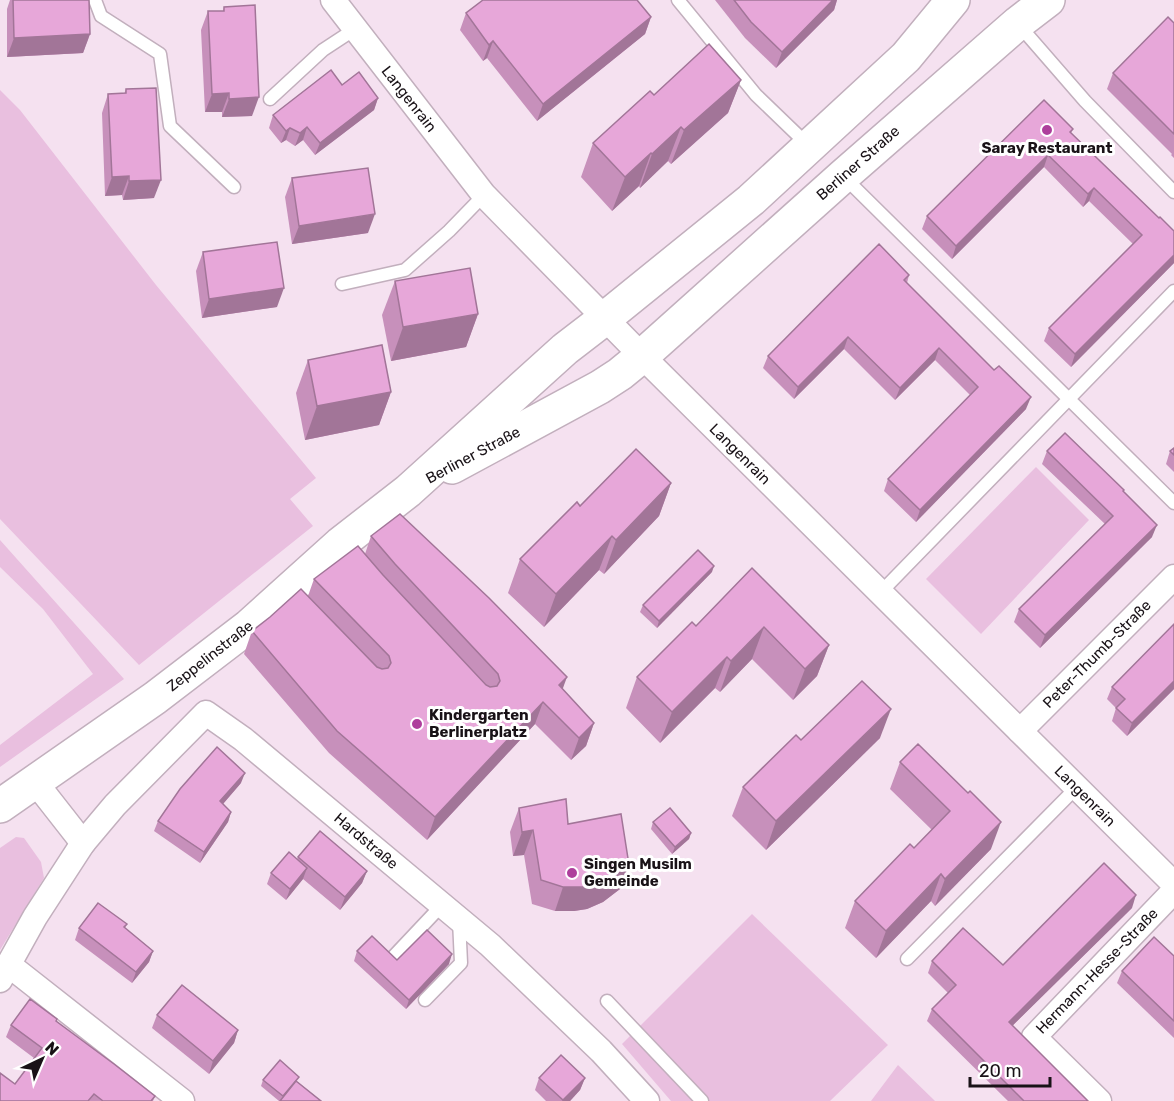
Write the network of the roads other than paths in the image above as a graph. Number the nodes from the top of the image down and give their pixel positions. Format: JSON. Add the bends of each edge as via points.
{"nodes":[{"id":1,"x":95,"y":0,"type":"edge"},
{"id":2,"x":333,"y":0,"type":"edge"},
{"id":3,"x":678,"y":0,"type":"edge"},
{"id":4,"x":953,"y":0,"type":"edge"},
{"id":5,"x":1048,"y":0,"type":"edge"},
{"id":6,"x":1018,"y":23,"type":"junction"},
{"id":7,"x":355,"y":29,"type":"junction"},
{"id":8,"x":270,"y":99,"type":"dead end"},
{"id":9,"x":810,"y":146,"type":"junction"},
{"id":10,"x":843,"y":176,"type":"junction"},
{"id":11,"x":234,"y":187,"type":"dead end"},
{"id":12,"x":1174,"y":192,"type":"edge"},
{"id":13,"x":484,"y":195,"type":"junction"},
{"id":14,"x":342,"y":284,"type":"dead end"},
{"id":15,"x":1174,"y":291,"type":"edge"},
{"id":16,"x":604,"y":319,"type":"junction"},
{"id":17,"x":642,"y":356,"type":"junction"},
{"id":18,"x":1068,"y":399,"type":"junction"},
{"id":19,"x":408,"y":491,"type":"junction"},
{"id":20,"x":1174,"y":503,"type":"edge"},
{"id":21,"x":1174,"y":578,"type":"edge"},
{"id":22,"x":880,"y":593,"type":"junction"},
{"id":23,"x":1020,"y":731,"type":"junction"},
{"id":24,"x":36,"y":783,"type":"junction"},
{"id":25,"x":1076,"y":788,"type":"junction"},
{"id":26,"x":0,"y":807,"type":"edge"},
{"id":27,"x":83,"y":843,"type":"junction"},
{"id":28,"x":1174,"y":884,"type":"edge"},
{"id":29,"x":1174,"y":891,"type":"edge"},
{"id":30,"x":450,"y":912,"type":"junction"},
{"id":31,"x":393,"y":957,"type":"edge"},
{"id":32,"x":907,"y":959,"type":"dead end"},
{"id":33,"x":4,"y":972,"type":"edge"},
{"id":34,"x":425,"y":1000,"type":"dead end"},
{"id":35,"x":607,"y":1001,"type":"dead end"},
{"id":36,"x":182,"y":1101,"type":"edge"},
{"id":37,"x":647,"y":1101,"type":"edge"},
{"id":38,"x":702,"y":1101,"type":"edge"},
{"id":39,"x":1099,"y":1101,"type":"edge"}],
"edges":[{"from":1,"to":11,"type":"lane","via":[[101,16],[160,54],[170,126]]},
{"from":2,"to":7,"type":"street","name":"Langenrain"},
{"from":3,"to":9,"type":"lane","via":[[756,95]]},
{"from":4,"to":9,"type":"street","name":"Berliner Straße","via":[[906,57]]},
{"from":5,"to":6,"type":"street","name":"Berliner Straße"},
{"from":6,"to":10,"type":"street","name":"Berliner Straße"},
{"from":6,"to":12,"type":"lane","via":[[1085,101]]},
{"from":7,"to":8,"type":"lane","via":[[322,50]]},
{"from":7,"to":13,"type":"street","name":"Langenrain"},
{"from":9,"to":16,"type":"street","name":"Berliner Straße","via":[[751,200]]},
{"from":10,"to":17,"type":"street","name":"Berliner Straße"},
{"from":10,"to":18,"type":"lane"},
{"from":13,"to":14,"type":"lane","via":[[405,270]]},
{"from":13,"to":16,"type":"street","name":"Langenrain"},
{"from":15,"to":18,"type":"lane"},
{"from":16,"to":17,"type":"street","name":"Langenrain"},
{"from":16,"to":19,"type":"street","name":"Berliner Straße","via":[[565,349]]},
{"from":17,"to":19,"type":"street","name":"Berliner Straße","via":[[600,387]]},
{"from":17,"to":22,"type":"street","name":"Langenrain"},
{"from":18,"to":20,"type":"lane"},
{"from":18,"to":22,"type":"lane"},
{"from":19,"to":24,"type":"street","name":"Zeppelinstraße","via":[[232,640]]},
{"from":21,"to":23,"type":"street","name":"Peter-Thumb-Straße"},
{"from":22,"to":23,"type":"street","name":"Langenrain"},
{"from":23,"to":25,"type":"street","name":"Langenrain"},
{"from":24,"to":26,"type":"street","name":"Zeppelinstraße"},
{"from":24,"to":27,"type":"street"},
{"from":25,"to":28,"type":"street","name":"Langenrain"},
{"from":25,"to":32,"type":"lane"},
{"from":27,"to":30,"type":"street","name":"Hardstraße","via":[[206,713],[243,738]]},
{"from":27,"to":33,"type":"street","name":"Hardstraße"},
{"from":29,"to":39,"type":"street","name":"Hermann-Hesse-Straße","via":[[1034,1037]]},
{"from":30,"to":31,"type":"lane"},
{"from":30,"to":34,"type":"lane","via":[[461,963]]},
{"from":30,"to":37,"type":"street","name":"Hardstraße","via":[[601,1051]]},
{"from":33,"to":36,"type":"street","name":"Hardstraße"},
{"from":35,"to":38,"type":"lane"}]}
